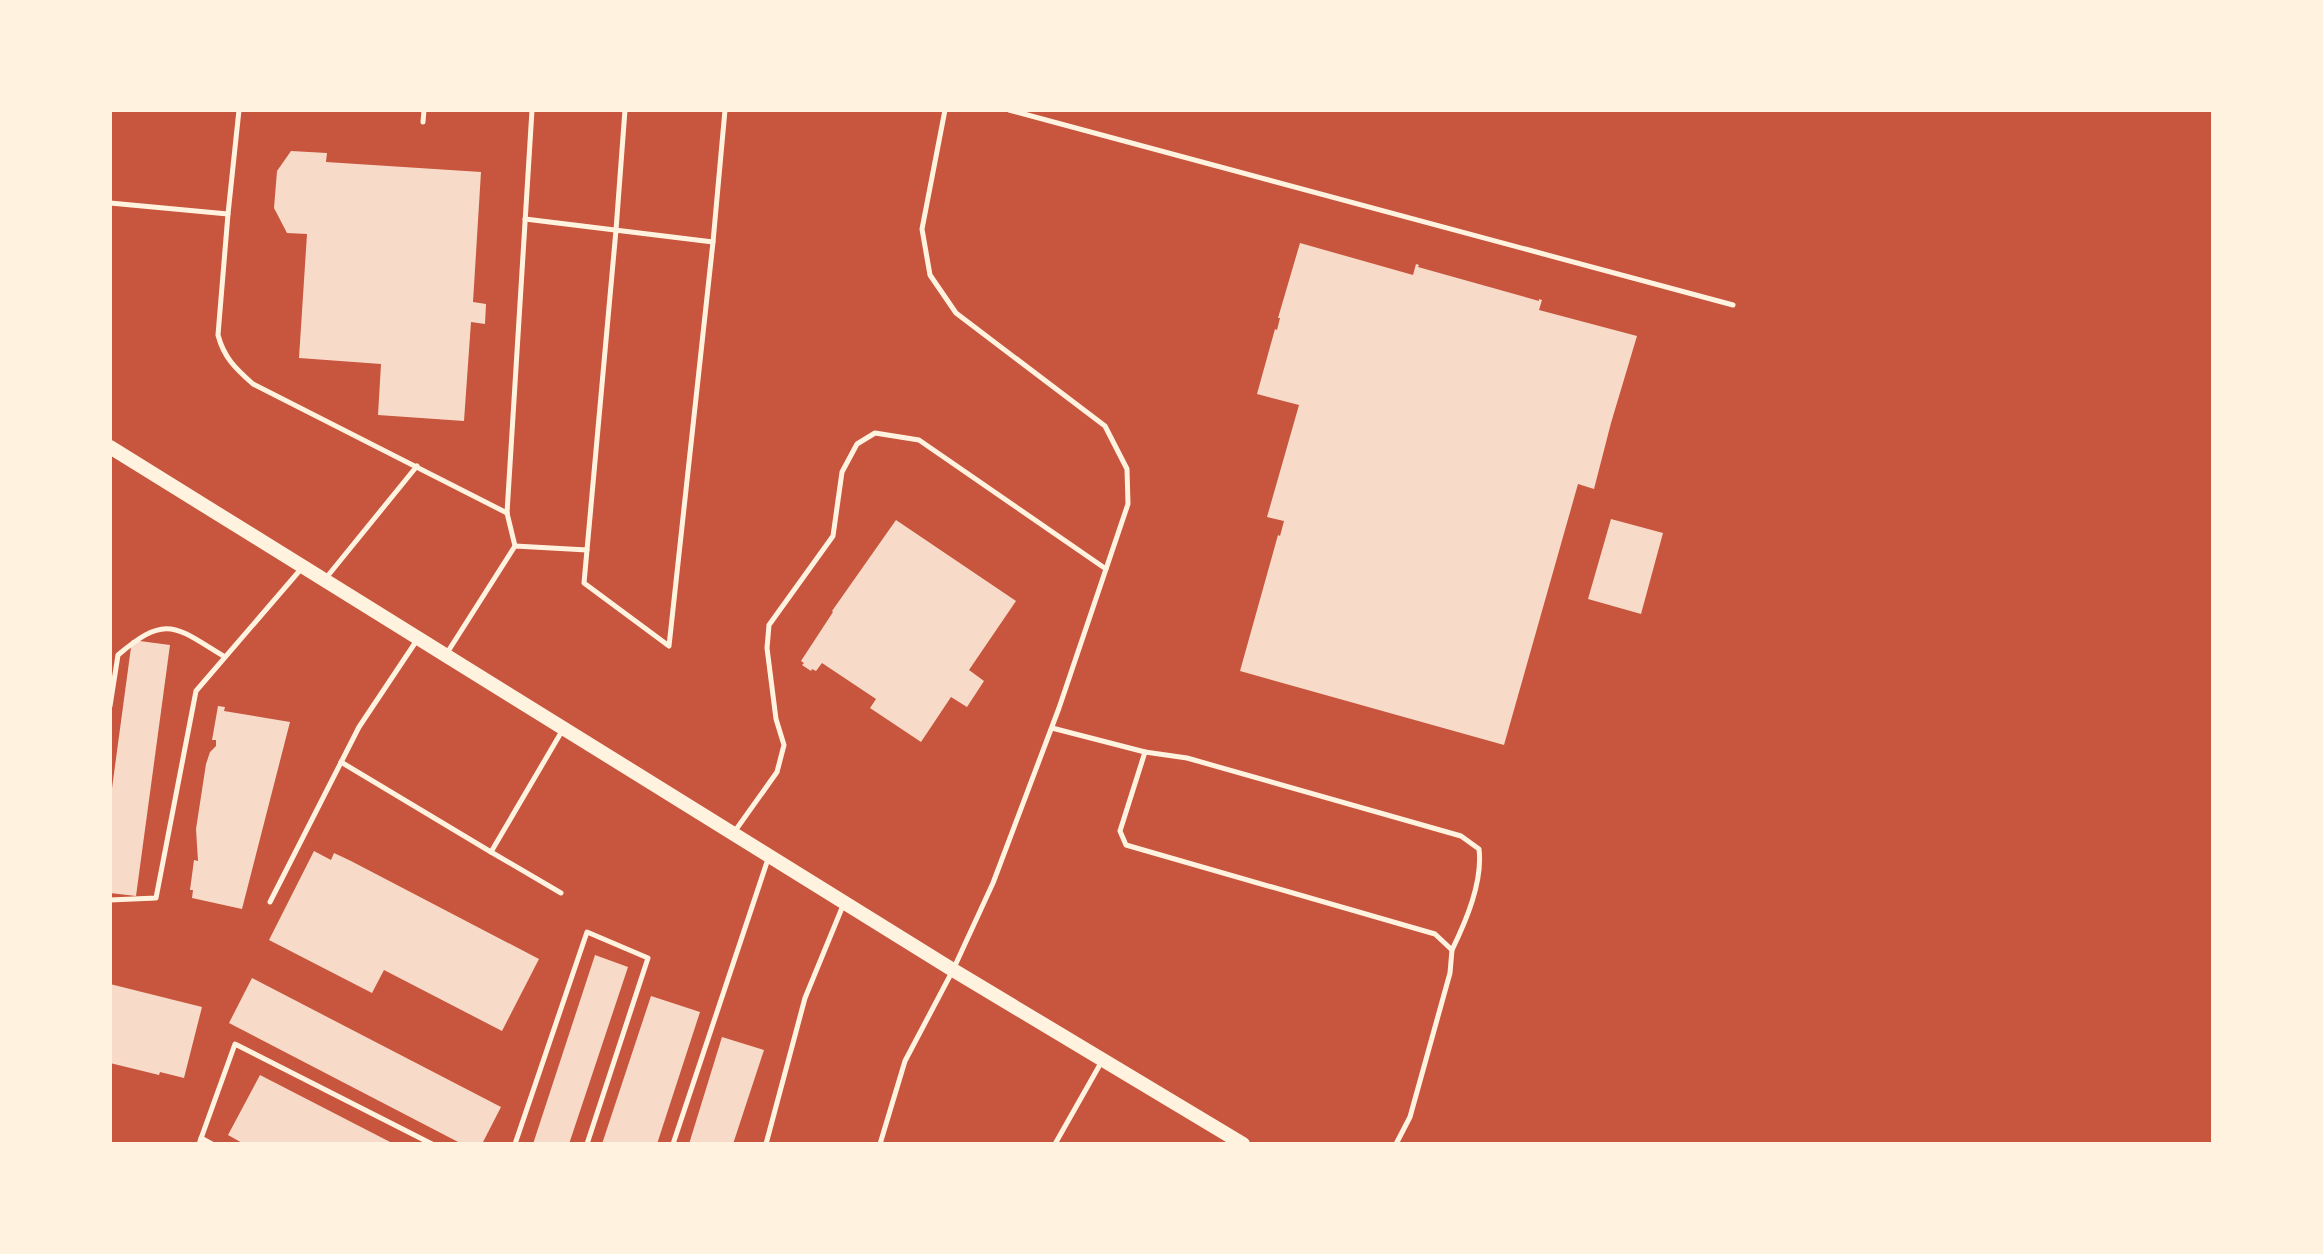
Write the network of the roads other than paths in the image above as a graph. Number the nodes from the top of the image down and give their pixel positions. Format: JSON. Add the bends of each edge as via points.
{"nodes":[{"id":1,"x":239,"y":110,"type":"edge"},
{"id":2,"x":424,"y":110,"type":"edge"},
{"id":3,"x":532,"y":110,"type":"edge"},
{"id":4,"x":625,"y":110,"type":"edge"},
{"id":5,"x":725,"y":110,"type":"edge"},
{"id":6,"x":945,"y":110,"type":"edge"},
{"id":7,"x":1009,"y":110,"type":"edge"},
{"id":8,"x":423,"y":122,"type":"dead end"},
{"id":9,"x":110,"y":203,"type":"edge"},
{"id":10,"x":228,"y":214,"type":"junction"},
{"id":11,"x":526,"y":219,"type":"junction"},
{"id":12,"x":616,"y":230,"type":"junction"},
{"id":13,"x":713,"y":242,"type":"junction"},
{"id":14,"x":1733,"y":305,"type":"dead end"},
{"id":15,"x":110,"y":447,"type":"edge"},
{"id":16,"x":417,"y":466,"type":"junction"},
{"id":17,"x":507,"y":513,"type":"junction"},
{"id":18,"x":515,"y":545,"type":"junction"},
{"id":19,"x":587,"y":551,"type":"junction"},
{"id":20,"x":303,"y":566,"type":"junction"},
{"id":21,"x":1105,"y":569,"type":"junction"},
{"id":22,"x":324,"y":579,"type":"junction"},
{"id":23,"x":418,"y":638,"type":"junction"},
{"id":24,"x":446,"y":655,"type":"junction"},
{"id":25,"x":225,"y":657,"type":"junction"},
{"id":26,"x":110,"y":706,"type":"edge"},
{"id":27,"x":564,"y":728,"type":"junction"},
{"id":28,"x":1052,"y":728,"type":"junction"},
{"id":29,"x":1145,"y":752,"type":"junction"},
{"id":30,"x":341,"y":762,"type":"junction"},
{"id":31,"x":733,"y":834,"type":"junction"},
{"id":32,"x":491,"y":852,"type":"junction"},
{"id":33,"x":769,"y":856,"type":"junction"},
{"id":34,"x":561,"y":893,"type":"dead end"},
{"id":35,"x":110,"y":900,"type":"edge"},
{"id":36,"x":270,"y":902,"type":"dead end"},
{"id":37,"x":844,"y":903,"type":"junction"},
{"id":38,"x":1452,"y":950,"type":"junction"},
{"id":39,"x":953,"y":970,"type":"junction"},
{"id":40,"x":1102,"y":1060,"type":"junction"},
{"id":41,"x":200,"y":1141,"type":"edge"},
{"id":42,"x":212,"y":1144,"type":"edge"},
{"id":43,"x":432,"y":1144,"type":"edge"},
{"id":44,"x":515,"y":1144,"type":"edge"},
{"id":45,"x":587,"y":1144,"type":"edge"},
{"id":46,"x":673,"y":1144,"type":"edge"},
{"id":47,"x":766,"y":1144,"type":"edge"},
{"id":48,"x":880,"y":1144,"type":"edge"},
{"id":49,"x":1055,"y":1144,"type":"edge"},
{"id":50,"x":1242,"y":1144,"type":"edge"},
{"id":51,"x":1396,"y":1144,"type":"edge"}],
"edges":[{"from":1,"to":10,"type":"lane"},
{"from":2,"to":8,"type":"lane"},
{"from":3,"to":11,"type":"lane"},
{"from":4,"to":12,"type":"lane"},
{"from":5,"to":13,"type":"lane"},
{"from":6,"to":21,"type":"lane","via":[[922,229],[930,275],[956,313],[1105,426],[1127,469],[1128,504]]},
{"from":7,"to":14,"type":"lane"},
{"from":9,"to":10,"type":"lane"},
{"from":10,"to":16,"type":"lane","via":[[218,335],[233,367],[253,384]]},
{"from":11,"to":12,"type":"lane"},
{"from":11,"to":17,"type":"lane"},
{"from":12,"to":13,"type":"lane"},
{"from":12,"to":19,"type":"lane"},
{"from":13,"to":19,"type":"lane","via":[[669,646],[584,583]]},
{"from":15,"to":20,"type":"main road"},
{"from":16,"to":17,"type":"lane"},
{"from":16,"to":22,"type":"lane"},
{"from":17,"to":18,"type":"lane"},
{"from":18,"to":19,"type":"lane"},
{"from":18,"to":24,"type":"lane"},
{"from":20,"to":22,"type":"main road"},
{"from":20,"to":25,"type":"lane"},
{"from":21,"to":28,"type":"lane"},
{"from":21,"to":31,"type":"lane","via":[[919,440],[876,433],[857,444],[842,472],[833,536],[769,625],[767,648],[784,745],[777,772]]},
{"from":22,"to":23,"type":"main road"},
{"from":23,"to":24,"type":"main road"},
{"from":23,"to":30,"type":"lane"},
{"from":24,"to":27,"type":"main road"},
{"from":25,"to":26,"type":"lane","via":[[178,628],[158,628],[118,655]]},
{"from":25,"to":35,"type":"lane","via":[[196,691],[156,898]]},
{"from":27,"to":31,"type":"main road"},
{"from":27,"to":32,"type":"lane"},
{"from":28,"to":29,"type":"lane"},
{"from":28,"to":39,"type":"lane","via":[[993,883]]},
{"from":29,"to":38,"type":"lane","via":[[1121,831],[1126,845],[1435,934]]},
{"from":29,"to":38,"type":"lane","via":[[1187,758],[1461,836],[1479,849],[1480,864],[1464,925]]},
{"from":30,"to":32,"type":"lane"},
{"from":30,"to":36,"type":"lane"},
{"from":31,"to":33,"type":"main road"},
{"from":32,"to":34,"type":"lane"},
{"from":33,"to":37,"type":"main road"},
{"from":33,"to":46,"type":"lane"},
{"from":37,"to":39,"type":"main road"},
{"from":37,"to":47,"type":"lane","via":[[805,998]]},
{"from":38,"to":51,"type":"lane","via":[[1410,1117]]},
{"from":39,"to":40,"type":"main road"},
{"from":39,"to":48,"type":"lane","via":[[905,1061]]},
{"from":40,"to":49,"type":"lane"},
{"from":40,"to":50,"type":"main road"},
{"from":41,"to":42,"type":"lane"},
{"from":41,"to":43,"type":"lane","via":[[235,1044]]},
{"from":44,"to":45,"type":"lane","via":[[587,932],[648,958]]}]}
